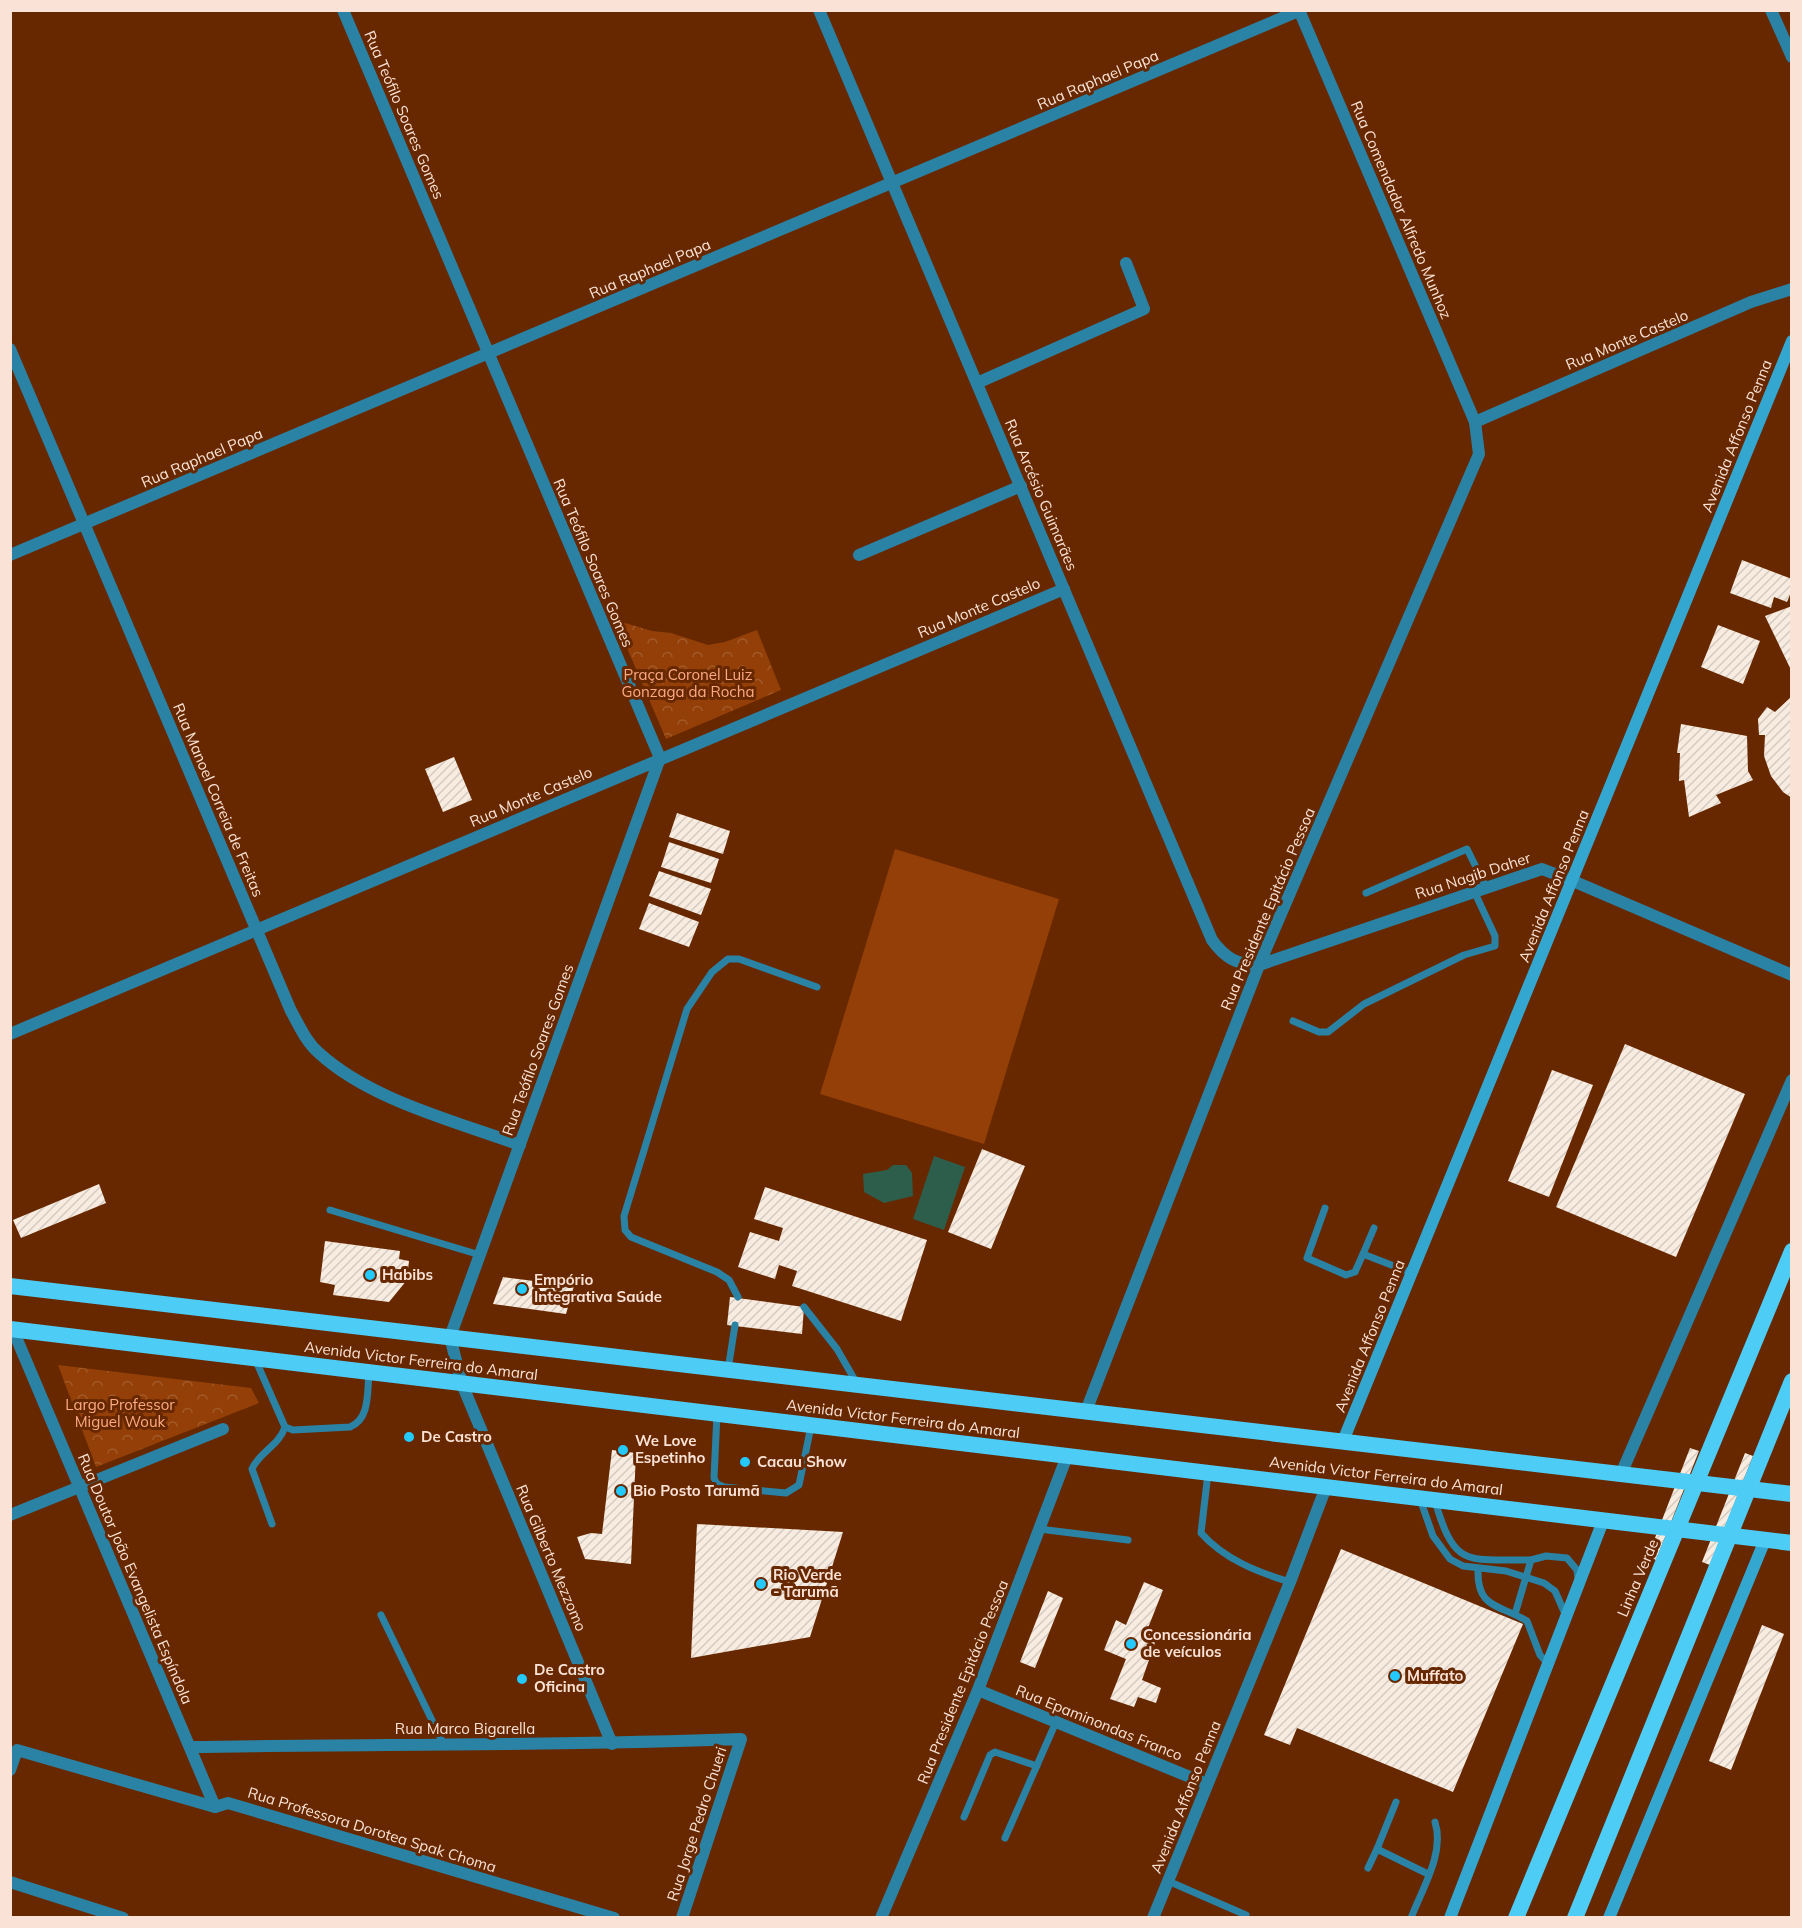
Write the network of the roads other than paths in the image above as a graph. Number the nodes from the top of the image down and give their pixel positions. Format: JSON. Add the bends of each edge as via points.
{"nodes":[{"id":1,"x":344,"y":10,"type":"edge"},
{"id":2,"x":819,"y":10,"type":"edge"},
{"id":3,"x":1771,"y":10,"type":"edge"},
{"id":4,"x":1300,"y":11,"type":"edge"},
{"id":5,"x":1791,"y":57,"type":"edge"},
{"id":6,"x":892,"y":183,"type":"junction"},
{"id":7,"x":1126,"y":264,"type":"dead end"},
{"id":8,"x":1791,"y":289,"type":"edge"},
{"id":9,"x":1791,"y":341,"type":"edge"},
{"id":10,"x":10,"y":349,"type":"edge"},
{"id":11,"x":489,"y":354,"type":"junction"},
{"id":12,"x":977,"y":383,"type":"junction"},
{"id":13,"x":1475,"y":422,"type":"junction"},
{"id":14,"x":1021,"y":486,"type":"junction"},
{"id":15,"x":85,"y":524,"type":"junction"},
{"id":16,"x":10,"y":555,"type":"edge"},
{"id":17,"x":859,"y":555,"type":"dead end"},
{"id":18,"x":1064,"y":589,"type":"junction"},
{"id":19,"x":660,"y":758,"type":"junction"},
{"id":20,"x":1573,"y":881,"type":"junction"},
{"id":21,"x":1480,"y":889,"type":"junction"},
{"id":22,"x":1366,"y":893,"type":"dead end"},
{"id":23,"x":257,"y":931,"type":"junction"},
{"id":24,"x":1259,"y":965,"type":"junction"},
{"id":25,"x":1791,"y":975,"type":"edge"},
{"id":26,"x":817,"y":987,"type":"dead end"},
{"id":27,"x":1293,"y":1021,"type":"dead end"},
{"id":28,"x":10,"y":1034,"type":"edge"},
{"id":29,"x":1791,"y":1080,"type":"edge"},
{"id":30,"x":520,"y":1145,"type":"junction"},
{"id":31,"x":1325,"y":1208,"type":"dead end"},
{"id":32,"x":330,"y":1210,"type":"dead end"},
{"id":33,"x":1374,"y":1228,"type":"dead end"},
{"id":34,"x":1791,"y":1251,"type":"edge"},
{"id":35,"x":1363,"y":1254,"type":"junction"},
{"id":36,"x":480,"y":1255,"type":"junction"},
{"id":37,"x":1412,"y":1273,"type":"junction"},
{"id":38,"x":10,"y":1286,"type":"edge"},
{"id":39,"x":738,"y":1297,"type":"dead end"},
{"id":40,"x":804,"y":1307,"type":"dead end"},
{"id":41,"x":735,"y":1325,"type":"dead end"},
{"id":42,"x":12,"y":1330,"type":"edge"},
{"id":43,"x":450,"y":1337,"type":"junction"},
{"id":44,"x":255,"y":1359,"type":"junction"},
{"id":45,"x":728,"y":1370,"type":"junction"},
{"id":46,"x":369,"y":1372,"type":"junction"},
{"id":47,"x":1791,"y":1381,"type":"edge"},
{"id":48,"x":462,"y":1384,"type":"junction"},
{"id":49,"x":857,"y":1385,"type":"junction"},
{"id":50,"x":1086,"y":1411,"type":"junction"},
{"id":51,"x":717,"y":1414,"type":"junction"},
{"id":52,"x":285,"y":1426,"type":"junction"},
{"id":53,"x":811,"y":1426,"type":"junction"},
{"id":54,"x":223,"y":1429,"type":"dead end"},
{"id":55,"x":1343,"y":1442,"type":"junction"},
{"id":56,"x":1067,"y":1456,"type":"junction"},
{"id":57,"x":1208,"y":1473,"type":"junction"},
{"id":58,"x":1621,"y":1474,"type":"junction"},
{"id":59,"x":79,"y":1486,"type":"junction"},
{"id":60,"x":1326,"y":1487,"type":"junction"},
{"id":61,"x":1791,"y":1494,"type":"edge"},
{"id":62,"x":1428,"y":1500,"type":"junction"},
{"id":63,"x":10,"y":1515,"type":"edge"},
{"id":64,"x":1603,"y":1521,"type":"junction"},
{"id":65,"x":272,"y":1524,"type":"dead end"},
{"id":66,"x":1039,"y":1529,"type":"junction"},
{"id":67,"x":1128,"y":1540,"type":"dead end"},
{"id":68,"x":1765,"y":1540,"type":"junction"},
{"id":69,"x":1791,"y":1543,"type":"edge"},
{"id":70,"x":1531,"y":1560,"type":"junction"},
{"id":71,"x":1478,"y":1570,"type":"junction"},
{"id":72,"x":1526,"y":1578,"type":"junction"},
{"id":73,"x":1290,"y":1582,"type":"junction"},
{"id":74,"x":1579,"y":1582,"type":"junction"},
{"id":75,"x":1515,"y":1614,"type":"junction"},
{"id":76,"x":381,"y":1615,"type":"dead end"},
{"id":77,"x":1566,"y":1617,"type":"junction"},
{"id":78,"x":1548,"y":1664,"type":"junction"},
{"id":79,"x":978,"y":1690,"type":"junction"},
{"id":80,"x":1056,"y":1722,"type":"junction"},
{"id":81,"x":741,"y":1739,"type":"joint"},
{"id":82,"x":442,"y":1743,"type":"junction"},
{"id":83,"x":612,"y":1744,"type":"junction"},
{"id":84,"x":190,"y":1747,"type":"junction"},
{"id":85,"x":1036,"y":1766,"type":"junction"},
{"id":86,"x":10,"y":1770,"type":"edge"},
{"id":87,"x":1208,"y":1784,"type":"junction"},
{"id":88,"x":1396,"y":1802,"type":"dead end"},
{"id":89,"x":215,"y":1808,"type":"junction"},
{"id":90,"x":964,"y":1817,"type":"dead end"},
{"id":91,"x":1435,"y":1822,"type":"dead end"},
{"id":92,"x":1005,"y":1838,"type":"dead end"},
{"id":93,"x":1377,"y":1849,"type":"junction"},
{"id":94,"x":1368,"y":1869,"type":"dead end"},
{"id":95,"x":1428,"y":1874,"type":"junction"},
{"id":96,"x":1168,"y":1881,"type":"junction"},
{"id":97,"x":10,"y":1882,"type":"edge"},
{"id":98,"x":1246,"y":1915,"type":"dead end"},
{"id":99,"x":123,"y":1917,"type":"edge"},
{"id":100,"x":614,"y":1917,"type":"edge"},
{"id":101,"x":682,"y":1917,"type":"edge"},
{"id":102,"x":881,"y":1917,"type":"edge"},
{"id":103,"x":1153,"y":1917,"type":"edge"},
{"id":104,"x":1411,"y":1917,"type":"edge"},
{"id":105,"x":1450,"y":1917,"type":"edge"},
{"id":106,"x":1516,"y":1917,"type":"edge"},
{"id":107,"x":1575,"y":1917,"type":"edge"},
{"id":108,"x":1609,"y":1917,"type":"edge"}],
"edges":[{"from":1,"to":11,"type":"street","name":"Rua Teófilo Soares Gomes"},
{"from":2,"to":6,"type":"street","name":"Rua Arcésio Guimarães"},
{"from":3,"to":5,"type":"street"},
{"from":4,"to":6,"type":"street","name":"Rua Raphael Papa"},
{"from":4,"to":13,"type":"street","name":"Rua Comendador Alfredo Munhoz"},
{"from":6,"to":11,"type":"street","name":"Rua Raphael Papa"},
{"from":6,"to":12,"type":"street","name":"Rua Arcésio Guimarães"},
{"from":7,"to":12,"type":"street","via":[[1144,309]]},
{"from":8,"to":13,"type":"street","name":"Rua Monte Castelo","via":[[1751,302]]},
{"from":9,"to":20,"type":"main road","name":"Avenida Affonso Penna"},
{"from":10,"to":15,"type":"street","name":"Rua Manoel Correia de Freitas"},
{"from":11,"to":15,"type":"street","name":"Rua Raphael Papa"},
{"from":11,"to":19,"type":"street","name":"Rua Teófilo Soares Gomes"},
{"from":12,"to":14,"type":"street","name":"Rua Arcésio Guimarães"},
{"from":13,"to":24,"type":"street","name":"Rua Presidente Epitácio Pessoa","via":[[1479,454]]},
{"from":14,"to":17,"type":"street"},
{"from":14,"to":18,"type":"street","name":"Rua Arcésio Guimarães"},
{"from":15,"to":16,"type":"street","name":"Rua Raphael Papa"},
{"from":15,"to":23,"type":"street","name":"Rua Manoel Correia de Freitas"},
{"from":18,"to":19,"type":"street","name":"Rua Monte Castelo"},
{"from":18,"to":24,"type":"street","name":"Rua Arcésio Guimarães","via":[[1212,940],[1231,960]]},
{"from":19,"to":23,"type":"street","name":"Rua Monte Castelo"},
{"from":19,"to":30,"type":"street","name":"Rua Teófilo Soares Gomes"},
{"from":20,"to":21,"type":"street","name":"Rua Nagib Daher","via":[[1542,869]]},
{"from":20,"to":25,"type":"street","name":"Rua Nagib Daher"},
{"from":20,"to":37,"type":"main road","name":"Avenida Affonso Penna"},
{"from":21,"to":22,"type":"lane","via":[[1467,849]]},
{"from":21,"to":24,"type":"street","name":"Rua Nagib Daher"},
{"from":21,"to":27,"type":"lane","via":[[1495,946],[1464,955],[1364,1004],[1328,1032]]},
{"from":23,"to":28,"type":"street","name":"Rua Monte Castelo"},
{"from":23,"to":30,"type":"street","name":"Rua Manoel Correia de Freitas","via":[[303,1034],[340,1071],[370,1088]]},
{"from":24,"to":50,"type":"street","name":"Rua Presidente Epitácio Pessoa"},
{"from":26,"to":39,"type":"lane","via":[[739,959],[728,959],[712,972],[687,1009],[624,1216],[625,1230],[631,1237],[717,1272],[729,1280]]},
{"from":29,"to":58,"type":"street"},
{"from":30,"to":36,"type":"street","name":"Rua Teófilo Soares Gomes"},
{"from":31,"to":35,"type":"lane","via":[[1308,1258],[1346,1275],[1355,1272]]},
{"from":32,"to":36,"type":"lane"},
{"from":33,"to":35,"type":"lane"},
{"from":34,"to":106,"type":"highway","name":"Linha Verde","bridge":true},
{"from":35,"to":37,"type":"lane"},
{"from":36,"to":43,"type":"street","name":"Rua Teófilo Soares Gomes"},
{"from":37,"to":55,"type":"main road","name":"Avenida Affonso Penna"},
{"from":38,"to":43,"type":"highway","name":"Avenida Victor Ferreira do Amaral"},
{"from":40,"to":49,"type":"lane","via":[[837,1349]]},
{"from":41,"to":45,"type":"lane"},
{"from":42,"to":44,"type":"highway","name":"Avenida Victor Ferreira do Amaral"},
{"from":42,"to":59,"type":"street","name":"Rua Doutor João Evangelista Espíndola"},
{"from":43,"to":45,"type":"highway","name":"Avenida Victor Ferreira do Amaral"},
{"from":43,"to":48,"type":"street","name":"Rua Gilberto Mezzomo"},
{"from":44,"to":46,"type":"highway","name":"Avenida Victor Ferreira do Amaral"},
{"from":44,"to":52,"type":"lane"},
{"from":45,"to":49,"type":"highway","name":"Avenida Victor Ferreira do Amaral"},
{"from":46,"to":48,"type":"highway","name":"Avenida Victor Ferreira do Amaral"},
{"from":46,"to":52,"type":"lane","via":[[364,1418],[359,1424],[293,1430]]},
{"from":47,"to":107,"type":"highway","bridge":true},
{"from":48,"to":51,"type":"highway","name":"Avenida Victor Ferreira do Amaral"},
{"from":48,"to":83,"type":"street","name":"Rua Gilberto Mezzomo"},
{"from":49,"to":50,"type":"highway","name":"Avenida Victor Ferreira do Amaral"},
{"from":50,"to":55,"type":"highway","name":"Avenida Victor Ferreira do Amaral"},
{"from":51,"to":53,"type":"highway","name":"Avenida Victor Ferreira do Amaral"},
{"from":51,"to":53,"type":"lane","via":[[714,1478],[724,1487],[786,1493],[795,1490]]},
{"from":52,"to":65,"type":"lane","via":[[282,1438],[252,1469]]},
{"from":53,"to":56,"type":"highway","name":"Avenida Victor Ferreira do Amaral"},
{"from":54,"to":59,"type":"street"},
{"from":55,"to":58,"type":"highway","name":"Avenida Victor Ferreira do Amaral"},
{"from":56,"to":57,"type":"highway","name":"Avenida Victor Ferreira do Amaral"},
{"from":56,"to":66,"type":"street","name":"Rua Presidente Epitácio Pessoa"},
{"from":57,"to":60,"type":"highway","name":"Avenida Victor Ferreira do Amaral"},
{"from":57,"to":73,"type":"lane","via":[[1201,1533],[1214,1548],[1261,1573]]},
{"from":58,"to":61,"type":"highway","name":"Avenida Victor Ferreira do Amaral"},
{"from":59,"to":63,"type":"street"},
{"from":59,"to":84,"type":"street","name":"Rua Doutor João Evangelista Espíndola"},
{"from":60,"to":62,"type":"highway","name":"Avenida Victor Ferreira do Amaral"},
{"from":60,"to":73,"type":"street","name":"Avenida Affonso Penna"},
{"from":62,"to":64,"type":"highway","name":"Avenida Victor Ferreira do Amaral"},
{"from":62,"to":70,"type":"lane","via":[[1458,1553],[1480,1560]]},
{"from":62,"to":71,"type":"lane","via":[[1433,1536],[1442,1551],[1463,1566]]},
{"from":64,"to":68,"type":"highway","name":"Avenida Victor Ferreira do Amaral"},
{"from":64,"to":74,"type":"main road"},
{"from":66,"to":67,"type":"lane"},
{"from":66,"to":79,"type":"street","name":"Rua Presidente Epitácio Pessoa"},
{"from":68,"to":69,"type":"highway","name":"Avenida Victor Ferreira do Amaral"},
{"from":68,"to":108,"type":"main road"},
{"from":70,"to":72,"type":"lane"},
{"from":70,"to":74,"type":"lane","via":[[1546,1556],[1567,1558],[1577,1570]]},
{"from":71,"to":72,"type":"lane","via":[[1506,1571]]},
{"from":71,"to":75,"type":"lane","via":[[1478,1587],[1485,1601]]},
{"from":72,"to":75,"type":"lane"},
{"from":72,"to":77,"type":"lane","via":[[1555,1591]]},
{"from":73,"to":87,"type":"street","name":"Avenida Affonso Penna"},
{"from":74,"to":77,"type":"main road"},
{"from":75,"to":78,"type":"lane","via":[[1527,1621],[1540,1655]]},
{"from":76,"to":82,"type":"lane"},
{"from":77,"to":78,"type":"main road"},
{"from":78,"to":105,"type":"main road"},
{"from":79,"to":80,"type":"street","name":"Rua Epaminondas Franco"},
{"from":79,"to":102,"type":"street","name":"Rua Presidente Epitácio Pessoa"},
{"from":80,"to":85,"type":"lane"},
{"from":80,"to":87,"type":"street","name":"Rua Epaminondas Franco"},
{"from":81,"to":83,"type":"street","name":"Rua Marco Bigarella"},
{"from":81,"to":101,"type":"street","name":"Rua Jorge Pedro Chueri"},
{"from":82,"to":83,"type":"street","name":"Rua Marco Bigarella"},
{"from":82,"to":84,"type":"street","name":"Rua Marco Bigarella"},
{"from":84,"to":89,"type":"street","name":"Rua Doutor João Evangelista Espíndola"},
{"from":85,"to":90,"type":"lane","via":[[995,1752],[990,1755]]},
{"from":85,"to":92,"type":"lane"},
{"from":86,"to":89,"type":"street","name":"Rua Professora Dorotea Spak Choma","via":[[17,1749]]},
{"from":87,"to":96,"type":"street","name":"Avenida Affonso Penna"},
{"from":88,"to":93,"type":"lane"},
{"from":89,"to":100,"type":"street","name":"Rua Professora Dorotea Spak Choma","via":[[228,1803]]},
{"from":91,"to":95,"type":"lane","via":[[1438,1848]]},
{"from":93,"to":94,"type":"lane"},
{"from":93,"to":95,"type":"lane"},
{"from":95,"to":104,"type":"lane"},
{"from":96,"to":98,"type":"lane"},
{"from":96,"to":103,"type":"street","name":"Avenida Affonso Penna"},
{"from":97,"to":99,"type":"street"}]}
